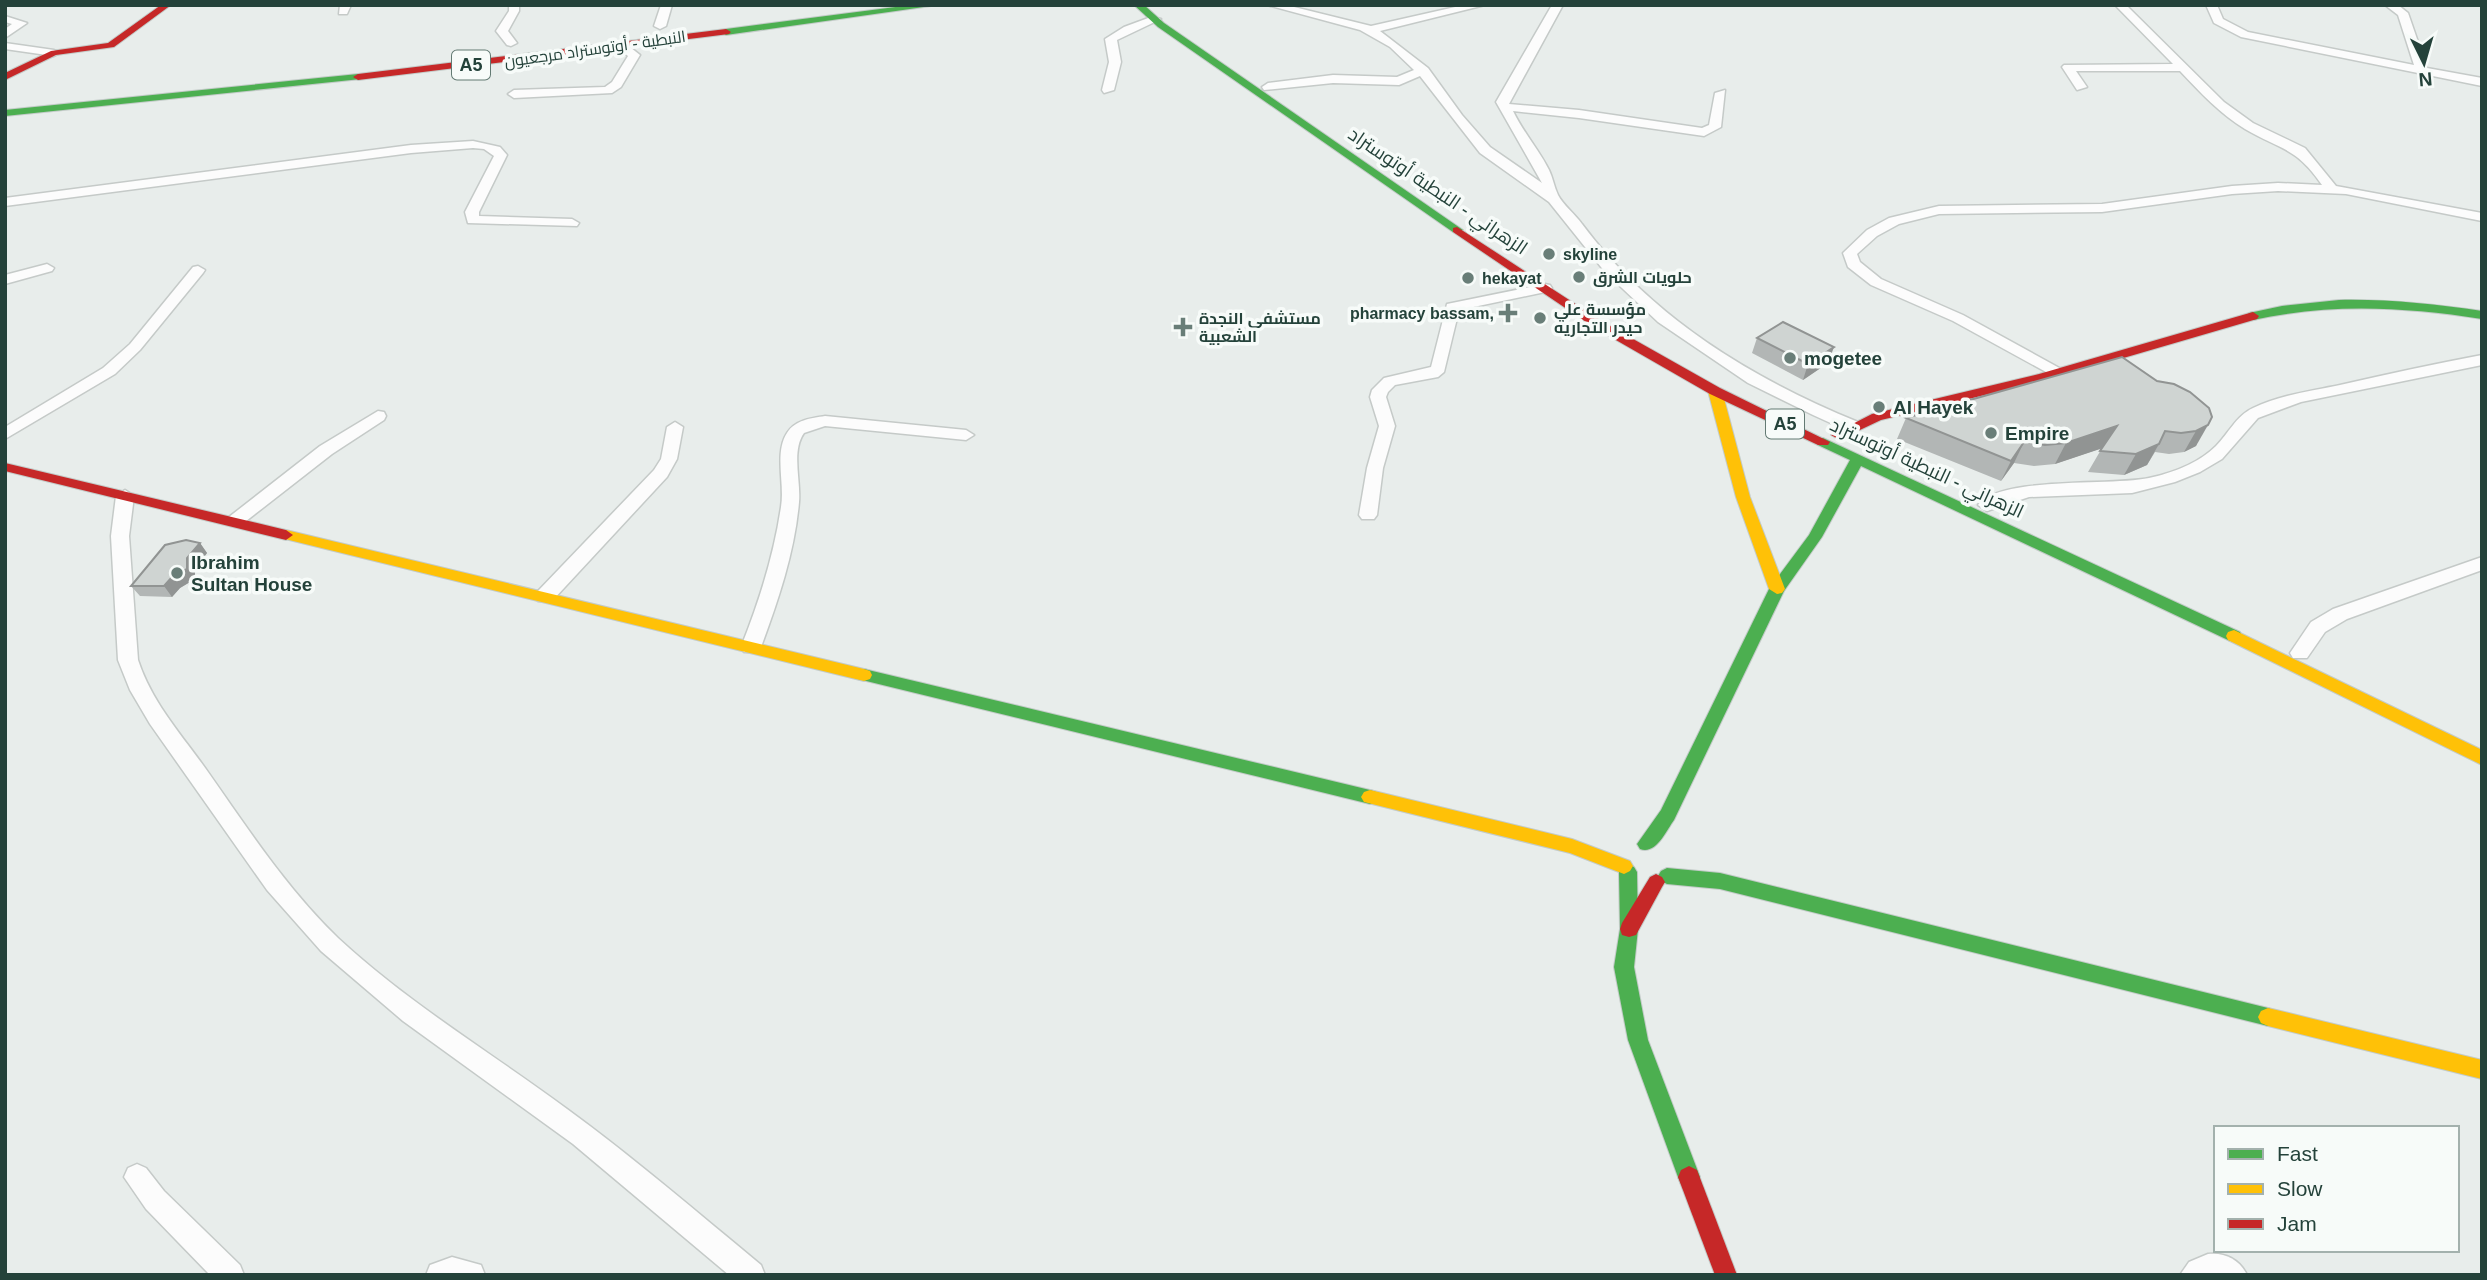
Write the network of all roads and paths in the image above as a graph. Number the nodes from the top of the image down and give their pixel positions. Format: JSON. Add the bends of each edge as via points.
{"nodes":[{"id":1,"x":167,"y":5,"type":"edge"},
{"id":2,"x":514,"y":5,"type":"edge"},
{"id":3,"x":667,"y":5,"type":"edge"},
{"id":4,"x":872,"y":5,"type":"edge"},
{"id":5,"x":934,"y":5,"type":"edge"},
{"id":6,"x":1138,"y":5,"type":"edge"},
{"id":7,"x":1272,"y":5,"type":"edge"},
{"id":8,"x":1479,"y":5,"type":"edge"},
{"id":9,"x":1558,"y":5,"type":"edge"},
{"id":10,"x":2120,"y":5,"type":"edge"},
{"id":11,"x":2211,"y":5,"type":"edge"},
{"id":12,"x":2390,"y":5,"type":"edge"},
{"id":13,"x":1158,"y":12,"type":"edge"},
{"id":14,"x":5,"y":19,"type":"edge"},
{"id":15,"x":660,"y":26,"type":"junction"},
{"id":16,"x":1370,"y":30,"type":"junction"},
{"id":17,"x":5,"y":35,"type":"edge"},
{"id":18,"x":511,"y":43,"type":"junction"},
{"id":19,"x":5,"y":46,"type":"edge"},
{"id":20,"x":622,"y":46,"type":"junction"},
{"id":21,"x":444,"y":50,"type":"junction"},
{"id":22,"x":54,"y":53,"type":"junction"},
{"id":23,"x":419,"y":53,"type":"dead end"},
{"id":24,"x":381,"y":57,"type":"dead end"},
{"id":25,"x":328,"y":64,"type":"dead end"},
{"id":26,"x":2182,"y":68,"type":"junction"},
{"id":27,"x":437,"y":69,"type":"junction"},
{"id":28,"x":1424,"y":70,"type":"junction"},
{"id":29,"x":2422,"y":71,"type":"junction"},
{"id":30,"x":373,"y":76,"type":"junction"},
{"id":31,"x":5,"y":77,"type":"edge"},
{"id":32,"x":2482,"y":82,"type":"edge"},
{"id":33,"x":2081,"y":87,"type":"dead end"},
{"id":34,"x":1269,"y":88,"type":"junction"},
{"id":35,"x":1108,"y":90,"type":"dead end"},
{"id":36,"x":1721,"y":93,"type":"dead end"},
{"id":37,"x":514,"y":94,"type":"dead end"},
{"id":38,"x":5,"y":104,"type":"edge"},
{"id":39,"x":1504,"y":107,"type":"junction"},
{"id":40,"x":5,"y":113,"type":"edge"},
{"id":41,"x":2331,"y":188,"type":"junction"},
{"id":42,"x":1552,"y":197,"type":"junction"},
{"id":43,"x":5,"y":202,"type":"edge"},
{"id":44,"x":2482,"y":217,"type":"edge"},
{"id":45,"x":572,"y":223,"type":"dead end"},
{"id":46,"x":47,"y":268,"type":"dead end"},
{"id":47,"x":198,"y":270,"type":"dead end"},
{"id":48,"x":5,"y":280,"type":"edge"},
{"id":49,"x":1545,"y":288,"type":"junction"},
{"id":50,"x":2482,"y":315,"type":"edge"},
{"id":51,"x":2482,"y":360,"type":"edge"},
{"id":52,"x":2057,"y":373,"type":"junction"},
{"id":53,"x":1715,"y":391,"type":"junction"},
{"id":54,"x":377,"y":416,"type":"dead end"},
{"id":55,"x":1852,"y":426,"type":"junction"},
{"id":56,"x":675,"y":427,"type":"dead end"},
{"id":57,"x":5,"y":434,"type":"edge"},
{"id":58,"x":966,"y":435,"type":"dead end"},
{"id":59,"x":1838,"y":435,"type":"junction"},
{"id":60,"x":1858,"y":459,"type":"junction"},
{"id":61,"x":7,"y":465,"type":"edge"},
{"id":62,"x":125,"y":496,"type":"junction"},
{"id":63,"x":1987,"y":505,"type":"junction"},
{"id":64,"x":1368,"y":515,"type":"dead end"},
{"id":65,"x":235,"y":522,"type":"junction"},
{"id":66,"x":2482,"y":563,"type":"edge"},
{"id":67,"x":1777,"y":589,"type":"junction"},
{"id":68,"x":545,"y":596,"type":"junction"},
{"id":69,"x":751,"y":647,"type":"junction"},
{"id":70,"x":2300,"y":653,"type":"junction"},
{"id":71,"x":2459,"y":728,"type":"dead end"},
{"id":72,"x":2482,"y":758,"type":"edge"},
{"id":73,"x":1668,"y":815,"type":"junction"},
{"id":74,"x":1572,"y":846,"type":"junction"},
{"id":75,"x":1634,"y":846,"type":"junction"},
{"id":76,"x":1669,"y":854,"type":"junction"},
{"id":77,"x":1626,"y":869,"type":"junction"},
{"id":78,"x":1662,"y":879,"type":"junction"},
{"id":79,"x":1720,"y":881,"type":"junction"},
{"id":80,"x":1629,"y":929,"type":"junction"},
{"id":81,"x":2482,"y":1070,"type":"edge"},
{"id":82,"x":137,"y":1177,"type":"dead end"},
{"id":83,"x":230,"y":1275,"type":"edge"},
{"id":84,"x":440,"y":1275,"type":"edge"},
{"id":85,"x":471,"y":1275,"type":"edge"},
{"id":86,"x":751,"y":1275,"type":"edge"},
{"id":87,"x":1726,"y":1275,"type":"edge"},
{"id":88,"x":2194,"y":1275,"type":"edge"},
{"id":89,"x":2234,"y":1275,"type":"edge"}],
"edges":[{"from":1,"to":22,"type":"main road","via":[[111,45]]},
{"from":2,"to":18,"type":"street","via":[[502,31]]},
{"from":3,"to":15,"type":"street"},
{"from":4,"to":15,"type":"main road","name":"النبطية - أوتوستراد مرجعيون","number":"A5"},
{"from":5,"to":20,"type":"main road","name":"النبطية - أوتوستراد مرجعيون","number":"A5"},
{"from":6,"to":13,"type":"main road","name":"الزهراني - النبطية أوتوستراد","number":"A5"},
{"from":7,"to":16,"type":"street"},
{"from":8,"to":16,"type":"street"},
{"from":9,"to":39,"type":"street","via":[[1505,96]]},
{"from":10,"to":26,"type":"street"},
{"from":11,"to":29,"type":"street","via":[[2218,21],[2245,35]]},
{"from":12,"to":29,"type":"street","via":[[2403,13]]},
{"from":13,"to":34,"type":"main road","name":"الزهراني - النبطية أوتوستراد","number":"A5","via":[[1177,19]]},
{"from":13,"to":35,"type":"street","via":[[1111,39],[1115,62]]},
{"from":13,"to":49,"type":"main road","name":"الزهراني - النبطية أوتوستراد","number":"A5","via":[[1368,171]]},
{"from":14,"to":17,"type":"street","via":[[21,23]]},
{"from":15,"to":18,"type":"main road","name":"النبطية - أوتوستراد مرجعيون","number":"A5"},
{"from":16,"to":28,"type":"street"},
{"from":18,"to":21,"type":"main road","name":"النبطية - أوتوستراد مرجعيون","number":"A5"},
{"from":19,"to":22,"type":"street"},
{"from":20,"to":27,"type":"main road","name":"النبطية - أوتوستراد مرجعيون","number":"A5"},
{"from":20,"to":37,"type":"street","via":[[634,55],[617,84],[608,90]]},
{"from":21,"to":23,"type":"main road","name":"النبطية - أوتوستراد مرجعيون","number":"A5"},
{"from":21,"to":27,"type":"main road","via":[[428,58],[429,65]]},
{"from":22,"to":31,"type":"main road"},
{"from":24,"to":30,"type":"main road","via":[[393,61],[395,67]]},
{"from":25,"to":38,"type":"main road"},
{"from":26,"to":33,"type":"street","via":[[2068,67]]},
{"from":26,"to":41,"type":"street","via":[[2241,121],[2305,155]]},
{"from":27,"to":30,"type":"main road","name":"النبطية - أوتوستراد مرجعيون","number":"A5"},
{"from":28,"to":34,"type":"street","via":[[1399,81],[1333,79]]},
{"from":28,"to":42,"type":"street","via":[[1488,153]]},
{"from":29,"to":32,"type":"street"},
{"from":30,"to":40,"type":"main road","name":"النبطية - أوتوستراد مرجعيون","number":"A5"},
{"from":34,"to":59,"type":"main road","name":"الزهراني - النبطية أوتوستراد","number":"A5","via":[[1576,298],[1746,394]]},
{"from":36,"to":39,"type":"street","via":[[1715,127],[1704,132]]},
{"from":39,"to":42,"type":"street","via":[[1549,180]]},
{"from":41,"to":44,"type":"street"},
{"from":41,"to":52,"type":"street","via":[[2232,190],[2067,210],[1939,210],[1894,221],[1850,253],[1853,264],[1866,276],[1958,318]]},
{"from":42,"to":55,"type":"street","via":[[1608,267],[1655,313],[1747,376]]},
{"from":43,"to":45,"type":"street","via":[[472,144],[490,146],[501,155],[472,212],[473,220]]},
{"from":46,"to":48,"type":"street"},
{"from":47,"to":57,"type":"street","via":[[144,337],[109,371]]},
{"from":49,"to":53,"type":"main road","name":"الزهراني - النبطية أوتوستراد","number":"A5","via":[[1599,326]]},
{"from":49,"to":64,"type":"street","via":[[1452,307],[1438,369],[1390,381],[1380,390],[1387,426]]},
{"from":50,"to":52,"type":"main road","via":[[2358,300],[2305,306]]},
{"from":51,"to":63,"type":"street","via":[[2260,410],[2244,419],[2217,454],[2174,476],[2127,487],[2031,489],[2007,494]]},
{"from":52,"to":55,"type":"main road","via":[[1884,414]]},
{"from":53,"to":60,"type":"main road","name":"الزهراني - النبطية أوتوستراد","number":"A5"},
{"from":53,"to":67,"type":"main road","via":[[1727,445]]},
{"from":54,"to":65,"type":"street"},
{"from":55,"to":59,"type":"main road"},
{"from":56,"to":68,"type":"street","via":[[662,473]]},
{"from":58,"to":69,"type":"street","via":[[825,421],[799,429],[791,445],[791,505],[775,575]]},
{"from":59,"to":63,"type":"main road","name":"الزهراني - النبطية أوتوستراد","number":"A5"},
{"from":60,"to":67,"type":"main road","via":[[1815,537]]},
{"from":60,"to":72,"type":"main road","name":"الزهراني - النبطية أوتوستراد","number":"A5"},
{"from":61,"to":62,"type":"main road"},
{"from":62,"to":65,"type":"main road"},
{"from":62,"to":86,"type":"street","via":[[121,550],[128,660],[134,677],[278,888],[329,944],[390,998],[559,1118]]},
{"from":63,"to":70,"type":"main road","name":"الزهراني - النبطية أوتوستراد","number":"A5"},
{"from":65,"to":68,"type":"main road"},
{"from":66,"to":70,"type":"street","via":[[2340,614],[2318,627]]},
{"from":67,"to":73,"type":"main road"},
{"from":68,"to":69,"type":"main road"},
{"from":69,"to":74,"type":"main road"},
{"from":70,"to":71,"type":"main road","name":"الزهراني - النبطية أوتوستراد","number":"A5"},
{"from":73,"to":75,"type":"main road"},
{"from":73,"to":76,"type":"main road"},
{"from":74,"to":75,"type":"main road"},
{"from":74,"to":77,"type":"main road"},
{"from":75,"to":76,"type":"main road"},
{"from":75,"to":77,"type":"main road","via":[[1622,857]]},
{"from":76,"to":78,"type":"main road","via":[[1670,871]]},
{"from":76,"to":79,"type":"main road"},
{"from":77,"to":78,"type":"main road","via":[[1641,881]]},
{"from":77,"to":80,"type":"main road"},
{"from":78,"to":79,"type":"main road"},
{"from":78,"to":80,"type":"main road"},
{"from":79,"to":81,"type":"main road"},
{"from":80,"to":87,"type":"main road","via":[[1624,967],[1638,1040]]},
{"from":82,"to":83,"type":"street"},
{"from":84,"to":85,"type":"street","via":[[452,1271]]},
{"from":88,"to":89,"type":"street","via":[[2202,1267],[2214,1266]]}]}
